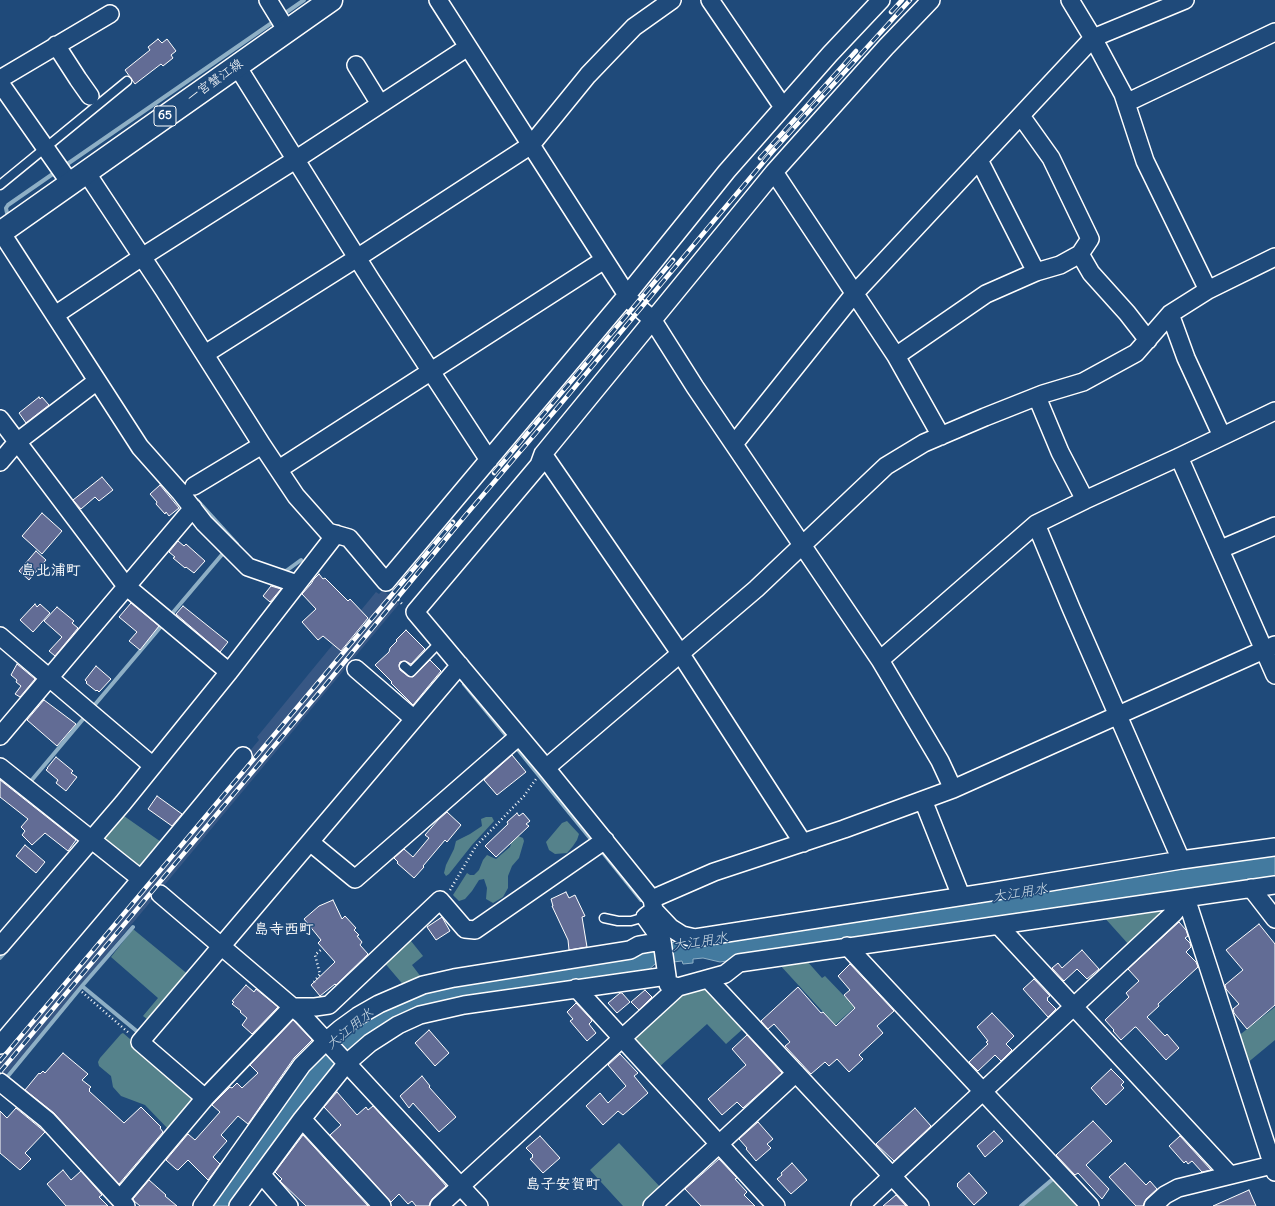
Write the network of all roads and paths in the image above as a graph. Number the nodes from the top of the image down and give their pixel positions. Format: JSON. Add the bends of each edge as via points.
{"nodes":[{"id":1,"x":331,"y":0,"type":"edge"},
{"id":2,"x":439,"y":0,"type":"edge"},
{"id":3,"x":672,"y":0,"type":"edge"},
{"id":4,"x":710,"y":0,"type":"edge"},
{"id":5,"x":882,"y":0,"type":"edge"},
{"id":6,"x":932,"y":0,"type":"edge"},
{"id":7,"x":1070,"y":0,"type":"edge"},
{"id":8,"x":1186,"y":0,"type":"edge"},
{"id":9,"x":110,"y":14,"type":"dead end"},
{"id":10,"x":278,"y":17,"type":"edge"},
{"id":11,"x":1275,"y":32,"type":"edge"},
{"id":12,"x":1094,"y":38,"type":"junction"},
{"id":13,"x":56,"y":45,"type":"junction"},
{"id":14,"x":468,"y":47,"type":"junction"},
{"id":15,"x":356,"y":65,"type":"dead end"},
{"id":16,"x":237,"y":66,"type":"junction"},
{"id":17,"x":0,"y":79,"type":"edge"},
{"id":18,"x":127,"y":81,"type":"dead end"},
{"id":19,"x":0,"y":83,"type":"edge"},
{"id":20,"x":90,"y":96,"type":"dead end"},
{"id":21,"x":1126,"y":103,"type":"junction"},
{"id":22,"x":380,"y":104,"type":"junction"},
{"id":23,"x":783,"y":107,"type":"junction"},
{"id":24,"x":1021,"y":116,"type":"junction"},
{"id":25,"x":531,"y":144,"type":"junction"},
{"id":26,"x":45,"y":148,"type":"junction"},
{"id":27,"x":295,"y":160,"type":"junction"},
{"id":28,"x":979,"y":160,"type":"junction"},
{"id":29,"x":774,"y":172,"type":"junction"},
{"id":30,"x":69,"y":173,"type":"junction"},
{"id":31,"x":0,"y":185,"type":"edge"},
{"id":32,"x":0,"y":232,"type":"edge"},
{"id":33,"x":1080,"y":254,"type":"junction"},
{"id":34,"x":142,"y":257,"type":"junction"},
{"id":35,"x":1275,"y":257,"type":"edge"},
{"id":36,"x":357,"y":258,"type":"junction"},
{"id":37,"x":604,"y":260,"type":"junction"},
{"id":38,"x":1036,"y":272,"type":"junction"},
{"id":39,"x":1208,"y":290,"type":"junction"},
{"id":40,"x":854,"y":294,"type":"junction"},
{"id":41,"x":626,"y":296,"type":"junction"},
{"id":42,"x":59,"y":312,"type":"junction"},
{"id":43,"x":1170,"y":314,"type":"junction"},
{"id":44,"x":652,"y":319,"type":"junction"},
{"id":45,"x":1148,"y":340,"type":"junction"},
{"id":46,"x":205,"y":354,"type":"junction"},
{"id":47,"x":896,"y":356,"type":"junction"},
{"id":48,"x":430,"y":371,"type":"junction"},
{"id":49,"x":97,"y":381,"type":"junction"},
{"id":50,"x":1037,"y":397,"type":"junction"},
{"id":51,"x":1275,"y":411,"type":"edge"},
{"id":52,"x":0,"y":418,"type":"edge"},
{"id":53,"x":941,"y":436,"type":"junction"},
{"id":54,"x":1222,"y":436,"type":"junction"},
{"id":55,"x":17,"y":442,"type":"junction"},
{"id":56,"x":734,"y":444,"type":"junction"},
{"id":57,"x":262,"y":445,"type":"junction"},
{"id":58,"x":543,"y":454,"type":"junction"},
{"id":59,"x":1179,"y":457,"type":"junction"},
{"id":60,"x":489,"y":460,"type":"junction"},
{"id":61,"x":0,"y":462,"type":"edge"},
{"id":62,"x":279,"y":469,"type":"junction"},
{"id":63,"x":194,"y":486,"type":"dead end"},
{"id":64,"x":1084,"y":500,"type":"junction"},
{"id":65,"x":193,"y":508,"type":"junction"},
{"id":66,"x":1036,"y":524,"type":"junction"},
{"id":67,"x":1275,"y":526,"type":"edge"},
{"id":68,"x":336,"y":534,"type":"junction"},
{"id":69,"x":802,"y":544,"type":"junction"},
{"id":70,"x":1221,"y":549,"type":"junction"},
{"id":71,"x":386,"y":582,"type":"junction"},
{"id":72,"x":297,"y":584,"type":"junction"},
{"id":73,"x":126,"y":586,"type":"junction"},
{"id":74,"x":415,"y":612,"type":"junction"},
{"id":75,"x":0,"y":636,"type":"edge"},
{"id":76,"x":440,"y":642,"type":"junction"},
{"id":77,"x":1269,"y":648,"type":"edge"},
{"id":78,"x":680,"y":653,"type":"junction"},
{"id":79,"x":880,"y":660,"type":"junction"},
{"id":80,"x":460,"y":665,"type":"junction"},
{"id":81,"x":404,"y":666,"type":"dead end"},
{"id":82,"x":356,"y":669,"type":"dead end"},
{"id":83,"x":230,"y":672,"type":"junction"},
{"id":84,"x":1275,"y":675,"type":"edge"},
{"id":85,"x":49,"y":678,"type":"junction"},
{"id":86,"x":1118,"y":715,"type":"junction"},
{"id":87,"x":414,"y":719,"type":"junction"},
{"id":88,"x":0,"y":736,"type":"edge"},
{"id":89,"x":514,"y":740,"type":"junction"},
{"id":90,"x":243,"y":756,"type":"dead end"},
{"id":91,"x":153,"y":766,"type":"junction"},
{"id":92,"x":0,"y":767,"type":"edge"},
{"id":93,"x":541,"y":774,"type":"junction"},
{"id":94,"x":953,"y":789,"type":"junction"},
{"id":95,"x":923,"y":800,"type":"junction"},
{"id":96,"x":91,"y":840,"type":"junction"},
{"id":97,"x":310,"y":842,"type":"junction"},
{"id":98,"x":803,"y":843,"type":"junction"},
{"id":99,"x":599,"y":844,"type":"junction"},
{"id":100,"x":1275,"y":847,"type":"edge"},
{"id":101,"x":1181,"y":860,"type":"junction"},
{"id":102,"x":141,"y":879,"type":"junction"},
{"id":103,"x":1275,"y":885,"type":"edge"},
{"id":104,"x":1251,"y":888,"type":"junction"},
{"id":105,"x":160,"y":894,"type":"dead end"},
{"id":106,"x":961,"y":896,"type":"junction"},
{"id":107,"x":1186,"y":898,"type":"junction"},
{"id":108,"x":440,"y":900,"type":"junction"},
{"id":109,"x":650,"y":909,"type":"junction"},
{"id":110,"x":604,"y":918,"type":"dead end"},
{"id":111,"x":1275,"y":919,"type":"edge"},
{"id":112,"x":999,"y":926,"type":"junction"},
{"id":113,"x":662,"y":941,"type":"junction"},
{"id":114,"x":1,"y":942,"type":"edge"},
{"id":115,"x":222,"y":946,"type":"junction"},
{"id":116,"x":848,"y":946,"type":"junction"},
{"id":117,"x":322,"y":949,"type":"dead end"},
{"id":118,"x":670,"y":977,"type":"junction"},
{"id":119,"x":708,"y":979,"type":"junction"},
{"id":120,"x":314,"y":982,"type":"dead end"},
{"id":121,"x":576,"y":988,"type":"junction"},
{"id":122,"x":82,"y":992,"type":"dead end"},
{"id":123,"x":292,"y":1007,"type":"junction"},
{"id":124,"x":1074,"y":1007,"type":"junction"},
{"id":125,"x":622,"y":1038,"type":"junction"},
{"id":126,"x":327,"y":1041,"type":"junction"},
{"id":127,"x":140,"y":1042,"type":"junction"},
{"id":128,"x":0,"y":1045,"type":"edge"},
{"id":129,"x":346,"y":1061,"type":"junction"},
{"id":130,"x":796,"y":1073,"type":"junction"},
{"id":131,"x":1,"y":1086,"type":"edge"},
{"id":132,"x":983,"y":1091,"type":"junction"},
{"id":133,"x":205,"y":1098,"type":"junction"},
{"id":134,"x":302,"y":1119,"type":"junction"},
{"id":135,"x":719,"y":1144,"type":"junction"},
{"id":136,"x":1274,"y":1166,"type":"edge"},
{"id":137,"x":262,"y":1175,"type":"junction"},
{"id":138,"x":1230,"y":1175,"type":"junction"},
{"id":139,"x":892,"y":1176,"type":"junction"},
{"id":140,"x":460,"y":1186,"type":"junction"},
{"id":141,"x":123,"y":1203,"type":"edge"},
{"id":142,"x":202,"y":1206,"type":"edge"},
{"id":143,"x":238,"y":1206,"type":"edge"},
{"id":144,"x":288,"y":1206,"type":"edge"},
{"id":145,"x":382,"y":1206,"type":"edge"},
{"id":146,"x":439,"y":1206,"type":"edge"},
{"id":147,"x":479,"y":1206,"type":"edge"},
{"id":148,"x":652,"y":1206,"type":"edge"},
{"id":149,"x":776,"y":1206,"type":"edge"},
{"id":150,"x":860,"y":1206,"type":"edge"},
{"id":151,"x":920,"y":1206,"type":"edge"},
{"id":152,"x":1090,"y":1206,"type":"edge"},
{"id":153,"x":1153,"y":1206,"type":"edge"}],
"edges":[{"from":1,"to":10,"type":"main road","name":"一宮蟹江線","number":"65"},
{"from":2,"to":14,"type":"street"},
{"from":3,"to":25,"type":"street","via":[[634,27],[588,75]]},
{"from":4,"to":23,"type":"street"},
{"from":5,"to":23,"type":"street"},
{"from":6,"to":29,"type":"street","via":[[886,47]]},
{"from":7,"to":12,"type":"street"},
{"from":8,"to":12,"type":"street"},
{"from":9,"to":13,"type":"street"},
{"from":10,"to":16,"type":"main road","name":"一宮蟹江線","number":"65"},
{"from":11,"to":21,"type":"street"},
{"from":12,"to":21,"type":"street"},
{"from":12,"to":24,"type":"street"},
{"from":13,"to":17,"type":"street"},
{"from":13,"to":20,"type":"street"},
{"from":14,"to":22,"type":"street"},
{"from":14,"to":25,"type":"street"},
{"from":15,"to":22,"type":"street"},
{"from":16,"to":27,"type":"street"},
{"from":16,"to":30,"type":"main road","name":"一宮蟹江線","number":"65"},
{"from":18,"to":26,"type":"lane"},
{"from":19,"to":26,"type":"street"},
{"from":21,"to":39,"type":"street","via":[[1145,161]]},
{"from":22,"to":27,"type":"street"},
{"from":23,"to":41,"type":"street","via":[[727,171]]},
{"from":24,"to":28,"type":"street"},
{"from":24,"to":33,"type":"street","via":[[1051,158],[1090,239]]},
{"from":25,"to":36,"type":"street"},
{"from":25,"to":37,"type":"street"},
{"from":26,"to":30,"type":"street"},
{"from":26,"to":31,"type":"lane"},
{"from":27,"to":34,"type":"street"},
{"from":27,"to":36,"type":"street"},
{"from":28,"to":38,"type":"street"},
{"from":28,"to":40,"type":"street"},
{"from":29,"to":40,"type":"street"},
{"from":29,"to":44,"type":"street"},
{"from":30,"to":32,"type":"main road","name":"一宮蟹江線","number":"65"},
{"from":30,"to":34,"type":"street"},
{"from":32,"to":42,"type":"street"},
{"from":33,"to":38,"type":"street","via":[[1060,265]]},
{"from":33,"to":45,"type":"street","via":[[1091,273]]},
{"from":34,"to":42,"type":"street"},
{"from":34,"to":46,"type":"street"},
{"from":35,"to":39,"type":"street"},
{"from":36,"to":46,"type":"street"},
{"from":36,"to":48,"type":"street"},
{"from":37,"to":41,"type":"street"},
{"from":37,"to":48,"type":"street"},
{"from":38,"to":47,"type":"street","via":[[986,294]]},
{"from":39,"to":43,"type":"street"},
{"from":40,"to":47,"type":"street"},
{"from":40,"to":56,"type":"street"},
{"from":41,"to":44,"type":"street"},
{"from":41,"to":60,"type":"street"},
{"from":42,"to":49,"type":"street"},
{"from":43,"to":45,"type":"street"},
{"from":43,"to":54,"type":"street","via":[[1186,358]]},
{"from":44,"to":56,"type":"street"},
{"from":44,"to":58,"type":"street"},
{"from":45,"to":50,"type":"street","via":[[1136,353],[1083,382]]},
{"from":46,"to":57,"type":"street"},
{"from":47,"to":53,"type":"street"},
{"from":48,"to":60,"type":"street"},
{"from":48,"to":62,"type":"street"},
{"from":49,"to":55,"type":"street"},
{"from":49,"to":65,"type":"street","via":[[140,447]]},
{"from":50,"to":53,"type":"street"},
{"from":50,"to":64,"type":"street"},
{"from":51,"to":54,"type":"street"},
{"from":52,"to":55,"type":"street"},
{"from":53,"to":69,"type":"street","via":[[886,466]]},
{"from":54,"to":59,"type":"street"},
{"from":55,"to":61,"type":"street"},
{"from":55,"to":73,"type":"street"},
{"from":56,"to":69,"type":"street"},
{"from":57,"to":62,"type":"street"},
{"from":57,"to":63,"type":"street"},
{"from":58,"to":74,"type":"street","via":[[539,465]]},
{"from":58,"to":78,"type":"street"},
{"from":59,"to":64,"type":"street"},
{"from":59,"to":70,"type":"street"},
{"from":60,"to":71,"type":"street"},
{"from":62,"to":68,"type":"street","via":[[296,496],[328,532]]},
{"from":64,"to":66,"type":"street"},
{"from":65,"to":72,"type":"street","via":[[204,523],[248,567]]},
{"from":65,"to":73,"type":"street"},
{"from":66,"to":79,"type":"street"},
{"from":66,"to":86,"type":"street"},
{"from":67,"to":70,"type":"street"},
{"from":68,"to":71,"type":"street","via":[[349,538]]},
{"from":68,"to":72,"type":"street"},
{"from":69,"to":78,"type":"street","via":[[756,589]]},
{"from":69,"to":79,"type":"street"},
{"from":70,"to":77,"type":"street"},
{"from":71,"to":74,"type":"path","via":[[387,589],[409,611]]},
{"from":72,"to":83,"type":"street"},
{"from":73,"to":83,"type":"street"},
{"from":73,"to":85,"type":"street"},
{"from":74,"to":76,"type":"street"},
{"from":75,"to":85,"type":"street"},
{"from":76,"to":80,"type":"street"},
{"from":76,"to":81,"type":"lane","via":[[411,672]]},
{"from":77,"to":84,"type":"street"},
{"from":77,"to":86,"type":"street"},
{"from":78,"to":93,"type":"street"},
{"from":78,"to":98,"type":"street"},
{"from":79,"to":94,"type":"street","via":[[940,761]]},
{"from":80,"to":87,"type":"street"},
{"from":80,"to":89,"type":"street"},
{"from":82,"to":87,"type":"street"},
{"from":83,"to":91,"type":"street"},
{"from":85,"to":88,"type":"street"},
{"from":85,"to":91,"type":"street"},
{"from":86,"to":94,"type":"street"},
{"from":86,"to":101,"type":"street"},
{"from":87,"to":97,"type":"street"},
{"from":89,"to":93,"type":"street"},
{"from":89,"to":97,"type":"street","via":[[356,879]]},
{"from":90,"to":102,"type":"street"},
{"from":91,"to":96,"type":"street"},
{"from":92,"to":96,"type":"street"},
{"from":93,"to":99,"type":"street"},
{"from":93,"to":108,"type":"path","via":[[524,796],[476,846],[450,889]]},
{"from":94,"to":95,"type":"street"},
{"from":95,"to":98,"type":"street"},
{"from":95,"to":106,"type":"street"},
{"from":96,"to":102,"type":"street"},
{"from":96,"to":114,"type":"street"},
{"from":97,"to":115,"type":"street"},
{"from":98,"to":109,"type":"street","via":[[714,872]]},
{"from":99,"to":108,"type":"street","via":[[475,930],[465,929]]},
{"from":99,"to":109,"type":"street"},
{"from":100,"to":101,"type":"street"},
{"from":101,"to":106,"type":"street"},
{"from":102,"to":128,"type":"street"},
{"from":103,"to":104,"type":"street"},
{"from":104,"to":107,"type":"street"},
{"from":104,"to":111,"type":"street"},
{"from":105,"to":115,"type":"street"},
{"from":106,"to":109,"type":"street","via":[[695,938],[682,935],[671,928]]},
{"from":107,"to":112,"type":"street"},
{"from":107,"to":124,"type":"street","via":[[1174,913]]},
{"from":107,"to":136,"type":"street"},
{"from":108,"to":123,"type":"street","via":[[330,1005]]},
{"from":109,"to":110,"type":"lane","via":[[631,921]]},
{"from":109,"to":113,"type":"street"},
{"from":112,"to":116,"type":"street"},
{"from":112,"to":124,"type":"street"},
{"from":113,"to":118,"type":"street"},
{"from":113,"to":126,"type":"street","via":[[630,950],[423,985],[358,1016]]},
{"from":115,"to":123,"type":"street"},
{"from":115,"to":127,"type":"street"},
{"from":116,"to":119,"type":"street","via":[[740,963],[725,974]]},
{"from":116,"to":132,"type":"street"},
{"from":117,"to":120,"type":"path","via":[[316,955],[320,974]]},
{"from":118,"to":119,"type":"street"},
{"from":118,"to":121,"type":"street"},
{"from":118,"to":125,"type":"street"},
{"from":119,"to":130,"type":"street"},
{"from":121,"to":125,"type":"street"},
{"from":121,"to":129,"type":"street","via":[[464,1005],[420,1015],[370,1042]]},
{"from":122,"to":127,"type":"path"},
{"from":123,"to":126,"type":"street"},
{"from":123,"to":133,"type":"street"},
{"from":124,"to":132,"type":"street"},
{"from":124,"to":138,"type":"street"},
{"from":125,"to":135,"type":"street"},
{"from":125,"to":140,"type":"street"},
{"from":126,"to":129,"type":"street"},
{"from":126,"to":142,"type":"street","via":[[302,1065]]},
{"from":127,"to":133,"type":"street"},
{"from":129,"to":134,"type":"street"},
{"from":129,"to":140,"type":"street"},
{"from":130,"to":135,"type":"street"},
{"from":130,"to":139,"type":"street"},
{"from":131,"to":141,"type":"street","via":[[47,1120]]},
{"from":132,"to":139,"type":"street"},
{"from":132,"to":152,"type":"street"},
{"from":133,"to":141,"type":"street"},
{"from":134,"to":137,"type":"street"},
{"from":134,"to":145,"type":"street"},
{"from":135,"to":148,"type":"street"},
{"from":135,"to":149,"type":"street"},
{"from":136,"to":138,"type":"street"},
{"from":137,"to":143,"type":"street"},
{"from":137,"to":144,"type":"street"},
{"from":138,"to":153,"type":"street","via":[[1178,1188]]},
{"from":139,"to":150,"type":"street"},
{"from":139,"to":151,"type":"street"},
{"from":140,"to":146,"type":"street"},
{"from":140,"to":147,"type":"street"}]}
